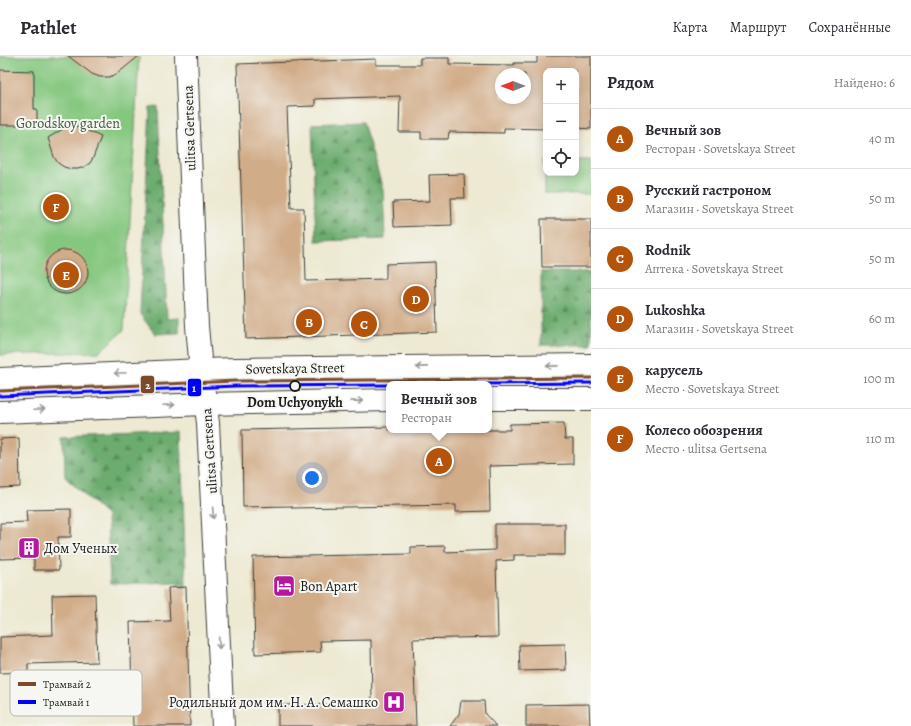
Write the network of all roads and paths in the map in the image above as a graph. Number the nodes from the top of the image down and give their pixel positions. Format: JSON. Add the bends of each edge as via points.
{"nodes":[{"id":1,"x":186,"y":56,"type":"edge"},
{"id":2,"x":591,"y":365,"type":"edge"},
{"id":3,"x":201,"y":370,"type":"junction"},
{"id":4,"x":0,"y":378,"type":"edge"},
{"id":5,"x":492,"y":399,"type":"edge"},
{"id":6,"x":591,"y":399,"type":"edge"},
{"id":7,"x":386,"y":400,"type":"edge"},
{"id":8,"x":206,"y":404,"type":"junction"},
{"id":9,"x":0,"y":412,"type":"edge"},
{"id":10,"x":223,"y":726,"type":"edge"}],
"edges":[{"from":1,"to":3,"type":"street","name":"ulitsa Gertsena"},
{"from":2,"to":3,"type":"street","name":"Sovetskaya Street","one_way":true},
{"from":3,"to":4,"type":"street","name":"Sovetskaya Street","one_way":true},
{"from":3,"to":8,"type":"street","name":"ulitsa Gertsena"},
{"from":5,"to":6,"type":"street"},
{"from":8,"to":7,"type":"street","one_way":true},
{"from":9,"to":8,"type":"street","one_way":true},
{"from":8,"to":10,"type":"street","name":"ulitsa Gertsena","one_way":true}]}
